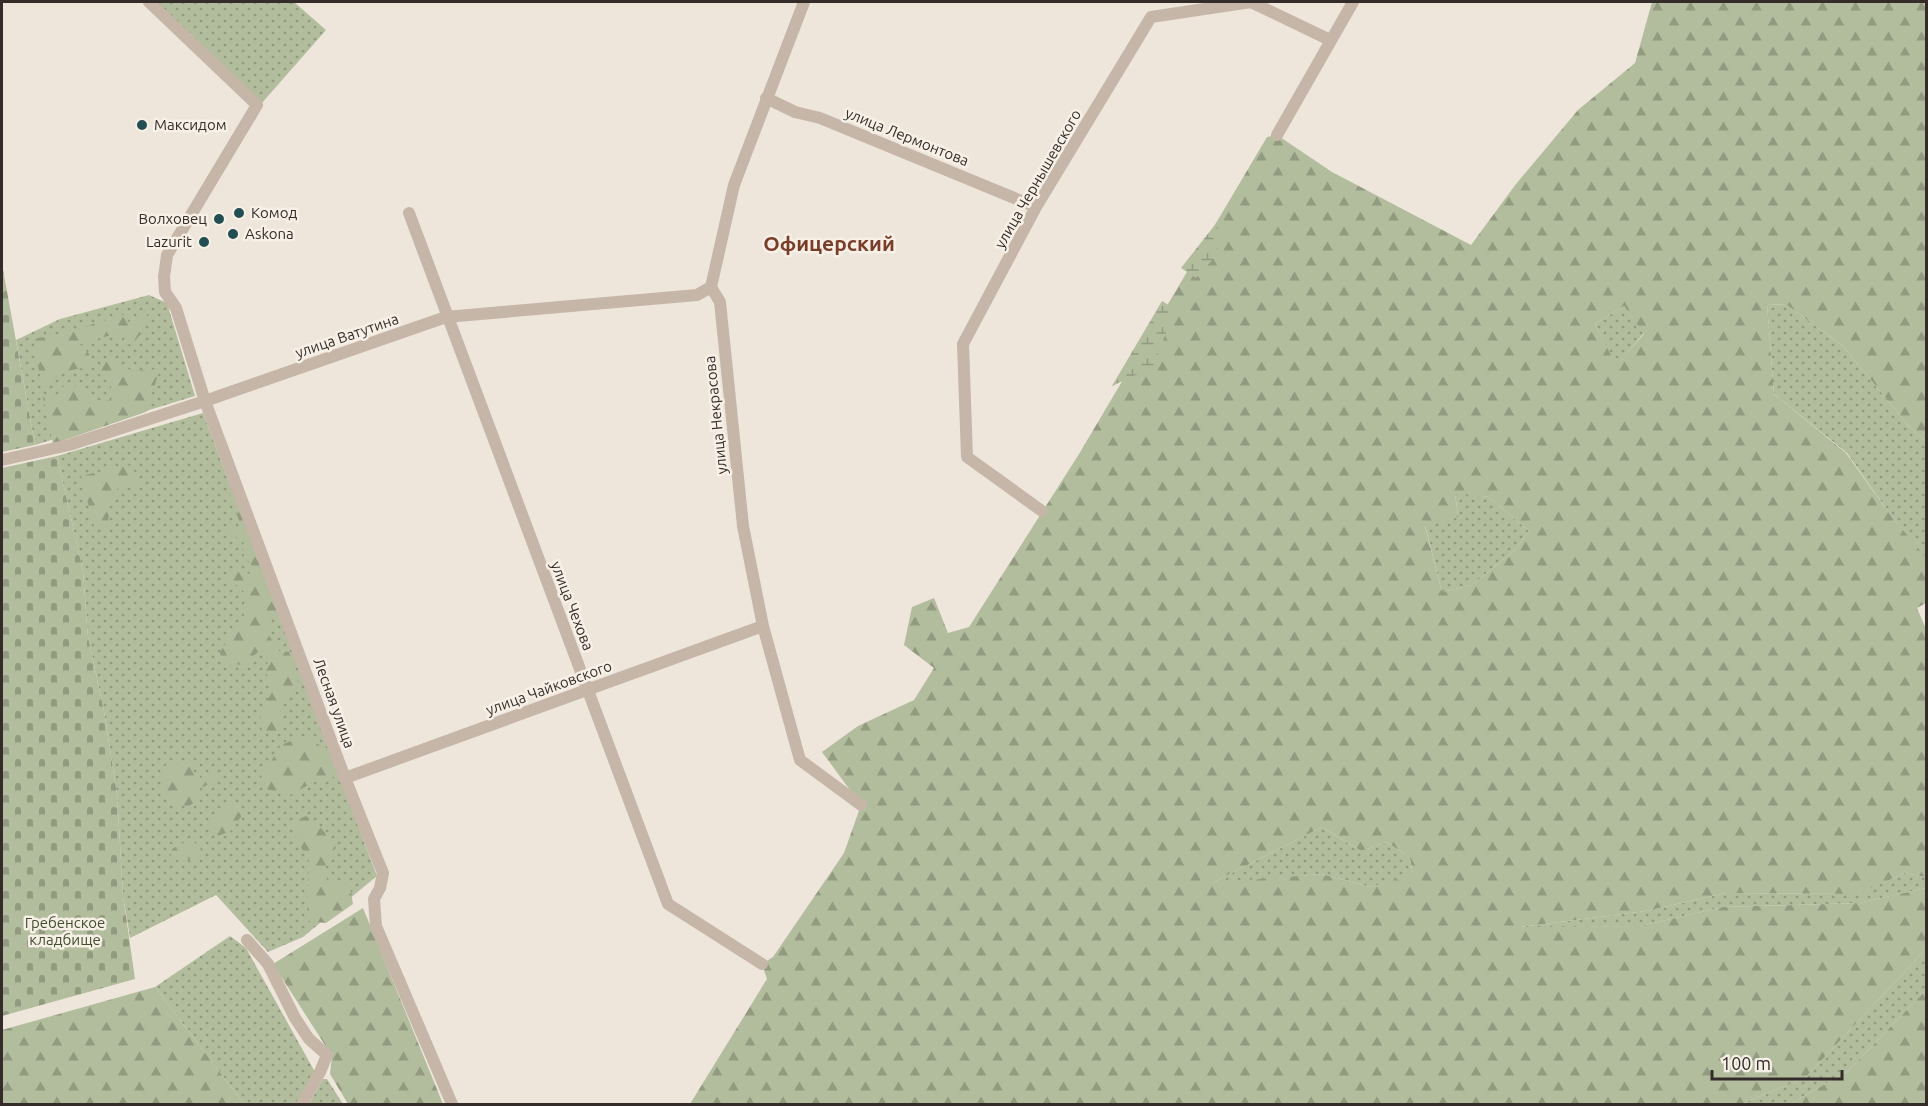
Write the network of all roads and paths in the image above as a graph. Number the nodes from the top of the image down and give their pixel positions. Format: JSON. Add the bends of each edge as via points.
{"nodes":[{"id":1,"x":149,"y":2,"type":"edge"},
{"id":2,"x":804,"y":2,"type":"edge"},
{"id":3,"x":1353,"y":2,"type":"edge"},
{"id":4,"x":1330,"y":40,"type":"junction"},
{"id":5,"x":766,"y":98,"type":"junction"},
{"id":6,"x":1277,"y":135,"type":"dead end"},
{"id":7,"x":1036,"y":207,"type":"junction"},
{"id":8,"x":409,"y":213,"type":"dead end"},
{"id":9,"x":711,"y":287,"type":"junction"},
{"id":10,"x":446,"y":317,"type":"junction"},
{"id":11,"x":205,"y":401,"type":"junction"},
{"id":12,"x":2,"y":460,"type":"edge"},
{"id":13,"x":1042,"y":511,"type":"dead end"},
{"id":14,"x":763,"y":626,"type":"junction"},
{"id":15,"x":588,"y":691,"type":"junction"},
{"id":16,"x":345,"y":778,"type":"junction"},
{"id":17,"x":861,"y":805,"type":"dead end"},
{"id":18,"x":247,"y":940,"type":"dead end"},
{"id":19,"x":762,"y":964,"type":"dead end"},
{"id":20,"x":302,"y":1104,"type":"edge"},
{"id":21,"x":452,"y":1104,"type":"edge"}],
"edges":[{"from":1,"to":11,"type":"street","name":"Лесная улица","via":[[257,105],[167,255],[165,292],[177,308]]},
{"from":2,"to":5,"type":"street"},
{"from":3,"to":4,"type":"street"},
{"from":4,"to":6,"type":"street"},
{"from":4,"to":7,"type":"street","name":"улица Чернышевского","via":[[1251,2],[1151,17]]},
{"from":5,"to":7,"type":"street","name":"улица Лермонтова"},
{"from":5,"to":9,"type":"street","via":[[734,185]]},
{"from":7,"to":13,"type":"street","name":"улица Чернышевского","via":[[963,344],[967,457]]},
{"from":8,"to":10,"type":"street","name":"улица Чехова"},
{"from":9,"to":10,"type":"street","name":"улица Ватутина","via":[[697,295]]},
{"from":9,"to":14,"type":"street","name":"улица Некрасова","via":[[720,302],[744,526]]},
{"from":10,"to":11,"type":"street","name":"улица Ватутина"},
{"from":10,"to":15,"type":"street","name":"улица Чехова"},
{"from":11,"to":12,"type":"street","name":"улица Ватутина","via":[[69,445]]},
{"from":11,"to":16,"type":"street","name":"Лесная улица"},
{"from":14,"to":15,"type":"street","name":"улица Чайковского"},
{"from":14,"to":17,"type":"street","name":"улица Некрасова","via":[[800,760]]},
{"from":15,"to":16,"type":"street","name":"улица Чайковского"},
{"from":15,"to":19,"type":"street","name":"улица Чехова","via":[[668,904]]},
{"from":16,"to":21,"type":"street","name":"Лесная улица","via":[[383,873],[374,900],[376,926]]},
{"from":18,"to":20,"type":"street","via":[[268,964],[309,1039],[327,1055]]}]}
